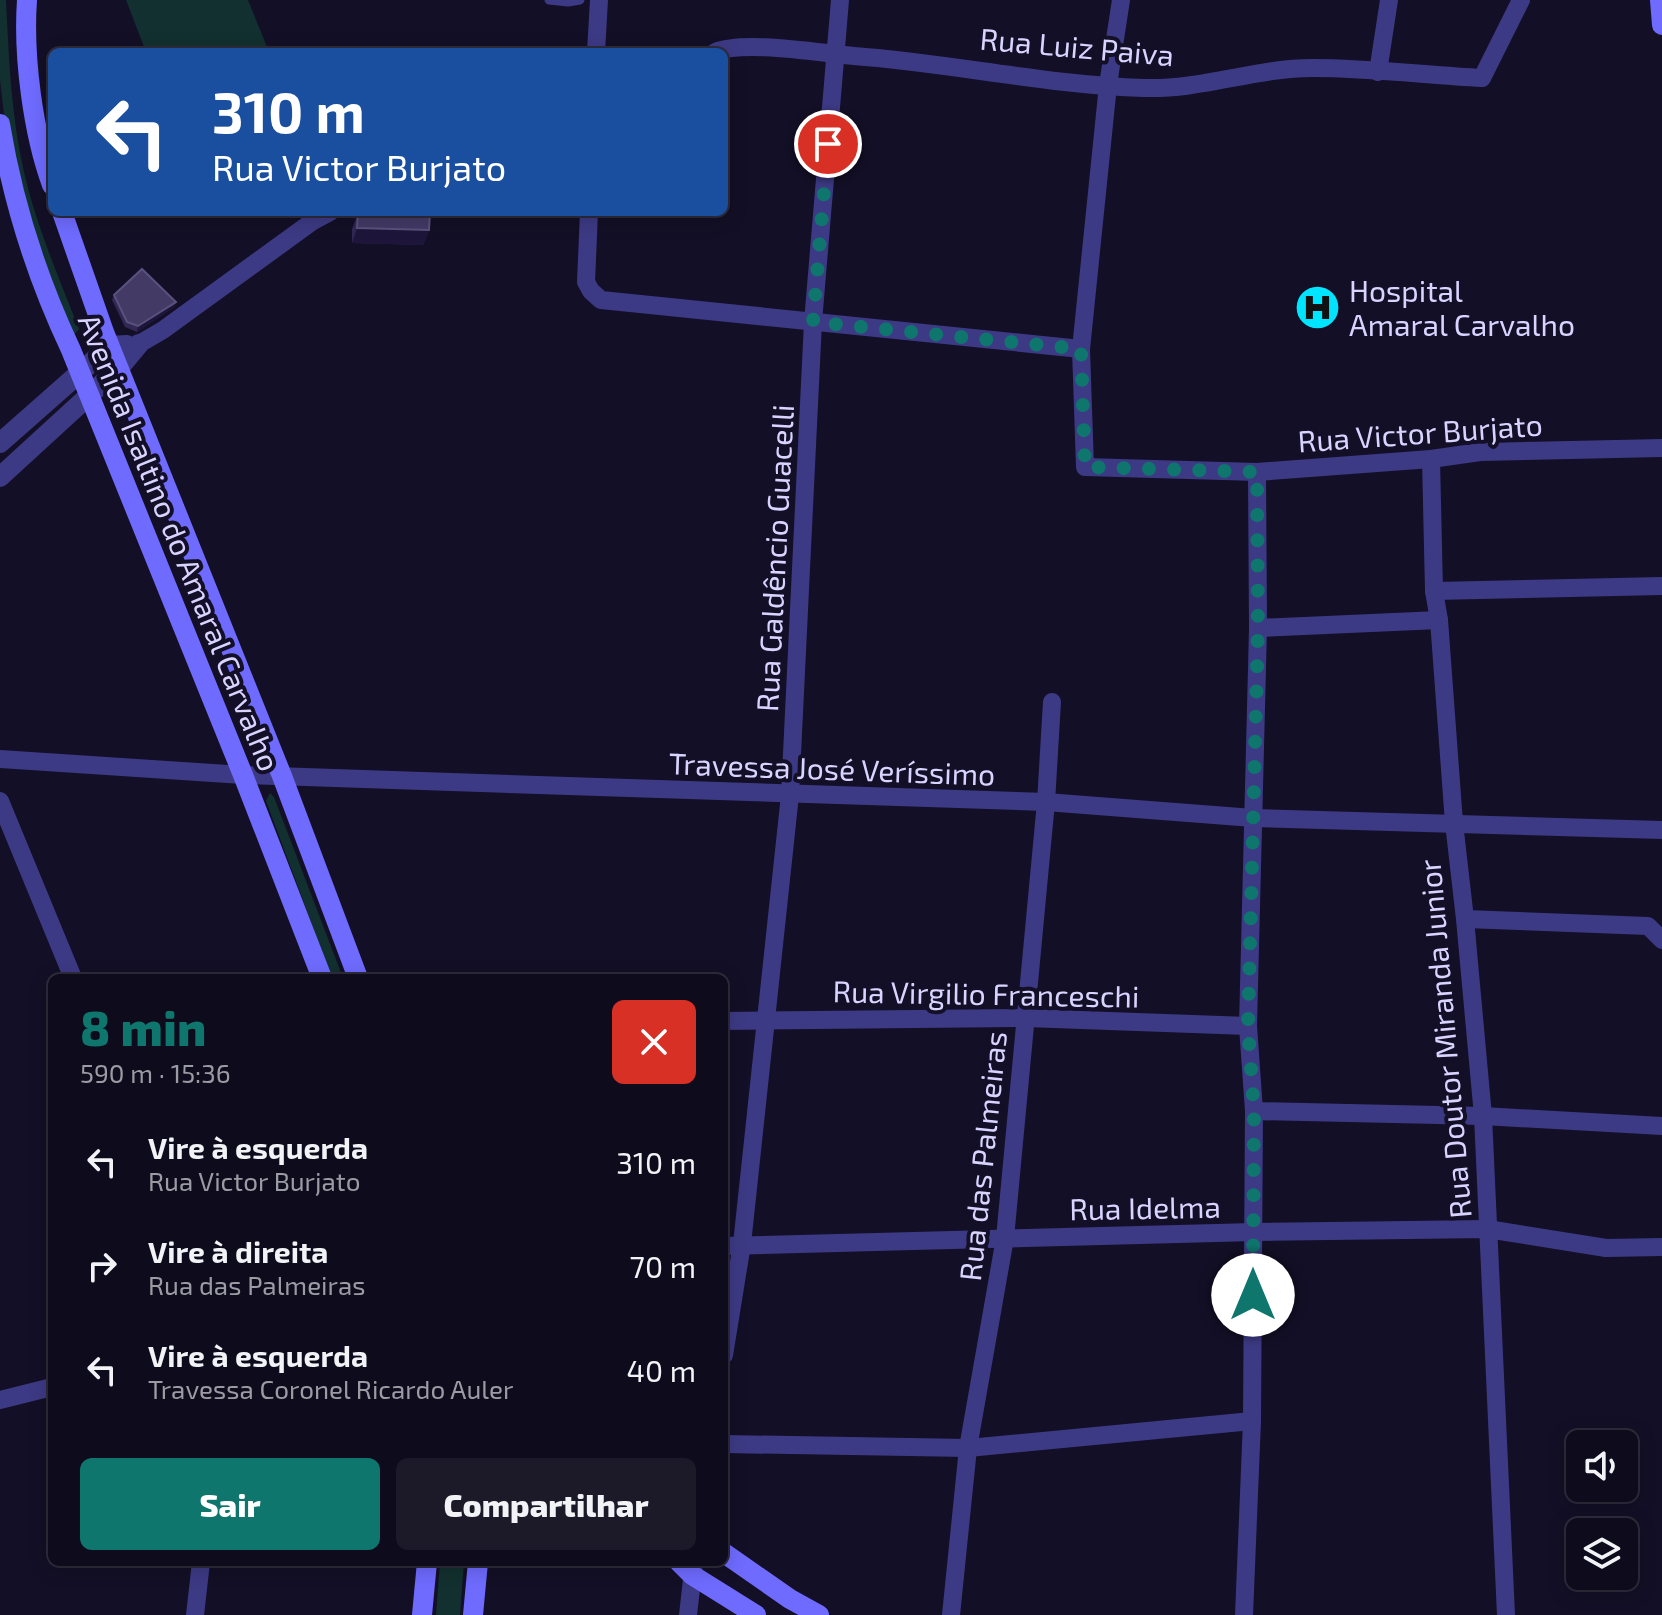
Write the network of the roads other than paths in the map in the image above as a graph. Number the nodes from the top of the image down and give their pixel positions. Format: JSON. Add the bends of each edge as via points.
{"nodes":[{"id":1,"x":27,"y":0,"type":"edge"},
{"id":2,"x":549,"y":0,"type":"edge"},
{"id":3,"x":580,"y":0,"type":"edge"},
{"id":4,"x":599,"y":0,"type":"edge"},
{"id":5,"x":840,"y":0,"type":"edge"},
{"id":6,"x":1121,"y":0,"type":"edge"},
{"id":7,"x":1389,"y":0,"type":"edge"},
{"id":8,"x":1521,"y":0,"type":"edge"},
{"id":9,"x":1660,"y":0,"type":"edge"},
{"id":10,"x":1662,"y":25,"type":"edge"},
{"id":11,"x":596,"y":48,"type":"edge"},
{"id":12,"x":728,"y":49,"type":"edge"},
{"id":13,"x":835,"y":54,"type":"junction"},
{"id":14,"x":1378,"y":72,"type":"junction"},
{"id":15,"x":1108,"y":85,"type":"junction"},
{"id":16,"x":0,"y":124,"type":"edge"},
{"id":17,"x":48,"y":174,"type":"edge"},
{"id":18,"x":63,"y":216,"type":"edge"},
{"id":19,"x":322,"y":216,"type":"edge"},
{"id":20,"x":589,"y":216,"type":"edge"},
{"id":21,"x":813,"y":322,"type":"junction"},
{"id":22,"x":139,"y":344,"type":"junction"},
{"id":23,"x":110,"y":346,"type":"junction"},
{"id":24,"x":1081,"y":349,"type":"junction"},
{"id":25,"x":119,"y":368,"type":"junction"},
{"id":26,"x":80,"y":373,"type":"junction"},
{"id":27,"x":89,"y":396,"type":"junction"},
{"id":28,"x":0,"y":443,"type":"edge"},
{"id":29,"x":1662,"y":448,"type":"edge"},
{"id":30,"x":1431,"y":459,"type":"junction"},
{"id":31,"x":1257,"y":472,"type":"junction"},
{"id":32,"x":0,"y":477,"type":"edge"},
{"id":33,"x":1662,"y":586,"type":"edge"},
{"id":34,"x":1434,"y":591,"type":"junction"},
{"id":35,"x":1439,"y":620,"type":"junction"},
{"id":36,"x":1258,"y":628,"type":"junction"},
{"id":37,"x":1052,"y":702,"type":"dead end"},
{"id":38,"x":0,"y":759,"type":"edge"},
{"id":39,"x":243,"y":775,"type":"junction"},
{"id":40,"x":282,"y":776,"type":"junction"},
{"id":41,"x":790,"y":795,"type":"junction"},
{"id":42,"x":0,"y":801,"type":"edge"},
{"id":43,"x":1046,"y":802,"type":"junction"},
{"id":44,"x":1253,"y":818,"type":"junction"},
{"id":45,"x":1454,"y":823,"type":"junction"},
{"id":46,"x":1662,"y":830,"type":"edge"},
{"id":47,"x":1465,"y":919,"type":"junction"},
{"id":48,"x":1662,"y":940,"type":"edge"},
{"id":49,"x":71,"y":974,"type":"edge"},
{"id":50,"x":320,"y":974,"type":"edge"},
{"id":51,"x":356,"y":974,"type":"edge"},
{"id":52,"x":1026,"y":1018,"type":"junction"},
{"id":53,"x":768,"y":1020,"type":"junction"},
{"id":54,"x":728,"y":1021,"type":"edge"},
{"id":55,"x":1248,"y":1026,"type":"junction"},
{"id":56,"x":1254,"y":1111,"type":"junction"},
{"id":57,"x":1483,"y":1116,"type":"junction"},
{"id":58,"x":1662,"y":1126,"type":"edge"},
{"id":59,"x":1487,"y":1229,"type":"junction"},
{"id":60,"x":1254,"y":1232,"type":"junction"},
{"id":61,"x":1005,"y":1238,"type":"junction"},
{"id":62,"x":733,"y":1245,"type":"edge"},
{"id":63,"x":1662,"y":1247,"type":"edge"},
{"id":64,"x":728,"y":1306,"type":"edge"},
{"id":65,"x":48,"y":1388,"type":"edge"},
{"id":66,"x":0,"y":1400,"type":"edge"},
{"id":67,"x":1252,"y":1421,"type":"junction"},
{"id":68,"x":728,"y":1444,"type":"edge"},
{"id":69,"x":968,"y":1448,"type":"junction"},
{"id":70,"x":728,"y":1556,"type":"edge"},
{"id":71,"x":201,"y":1566,"type":"edge"},
{"id":72,"x":427,"y":1566,"type":"edge"},
{"id":73,"x":478,"y":1566,"type":"edge"},
{"id":74,"x":688,"y":1566,"type":"edge"},
{"id":75,"x":195,"y":1615,"type":"edge"},
{"id":76,"x":422,"y":1615,"type":"edge"},
{"id":77,"x":473,"y":1615,"type":"edge"},
{"id":78,"x":688,"y":1615,"type":"edge"},
{"id":79,"x":756,"y":1615,"type":"edge"},
{"id":80,"x":819,"y":1615,"type":"edge"},
{"id":81,"x":951,"y":1615,"type":"edge"},
{"id":82,"x":1244,"y":1615,"type":"edge"},
{"id":83,"x":1506,"y":1615,"type":"edge"}],
"edges":[{"from":1,"to":17,"type":"main road","via":[[34,114]]},
{"from":2,"to":3,"type":"lane"},
{"from":4,"to":11,"type":"street"},
{"from":5,"to":13,"type":"street","name":"Rua Galdêncio Guacelli"},
{"from":6,"to":15,"type":"street"},
{"from":7,"to":14,"type":"street"},
{"from":8,"to":14,"type":"street","name":"Rua Luiz Paiva","via":[[1482,78]]},
{"from":9,"to":10,"type":"main road"},
{"from":12,"to":13,"type":"street","name":"Rua Luiz Paiva"},
{"from":13,"to":15,"type":"street","name":"Rua Luiz Paiva"},
{"from":13,"to":21,"type":"street","name":"Rua Galdêncio Guacelli"},
{"from":14,"to":15,"type":"street","name":"Rua Luiz Paiva","via":[[1310,68],[1210,84]]},
{"from":15,"to":24,"type":"street"},
{"from":16,"to":26,"type":"main road","name":"Avenida Isaltino do Amaral Carvalho","via":[[10,181],[46,298]]},
{"from":18,"to":23,"type":"main road","name":"Avenida Isaltino do Amaral Carvalho"},
{"from":19,"to":22,"type":"street"},
{"from":20,"to":21,"type":"street","via":[[586,282],[601,300]]},
{"from":21,"to":24,"type":"street"},
{"from":21,"to":41,"type":"street","name":"Rua Galdêncio Guacelli"},
{"from":22,"to":23,"type":"street"},
{"from":22,"to":25,"type":"street"},
{"from":23,"to":25,"type":"main road","name":"Avenida Isaltino do Amaral Carvalho"},
{"from":23,"to":26,"type":"street"},
{"from":24,"to":31,"type":"street","name":"Rua Victor Burjato","via":[[1085,467]]},
{"from":25,"to":27,"type":"street"},
{"from":25,"to":40,"type":"main road","name":"Avenida Isaltino do Amaral Carvalho"},
{"from":26,"to":27,"type":"main road","name":"Avenida Isaltino do Amaral Carvalho"},
{"from":26,"to":28,"type":"street"},
{"from":27,"to":32,"type":"street"},
{"from":27,"to":39,"type":"main road","name":"Avenida Isaltino do Amaral Carvalho"},
{"from":29,"to":30,"type":"street","name":"Rua Victor Burjato","via":[[1480,452]]},
{"from":30,"to":31,"type":"street","name":"Rua Victor Burjato"},
{"from":30,"to":34,"type":"street","name":"Rua Doutor Miranda Junior"},
{"from":31,"to":36,"type":"street"},
{"from":33,"to":34,"type":"street"},
{"from":34,"to":35,"type":"street","name":"Rua Doutor Miranda Junior"},
{"from":35,"to":36,"type":"street"},
{"from":35,"to":45,"type":"street","name":"Rua Doutor Miranda Junior"},
{"from":36,"to":44,"type":"street"},
{"from":37,"to":43,"type":"street","name":"Rua das Palmeiras"},
{"from":38,"to":39,"type":"street","name":"Travessa José Veríssimo"},
{"from":39,"to":40,"type":"street","name":"Travessa José Veríssimo"},
{"from":39,"to":50,"type":"main road","name":"Avenida Isaltino do Amaral Carvalho"},
{"from":40,"to":41,"type":"street","name":"Travessa José Veríssimo"},
{"from":40,"to":51,"type":"main road","name":"Avenida Isaltino do Amaral Carvalho"},
{"from":41,"to":43,"type":"street","name":"Travessa José Veríssimo"},
{"from":41,"to":53,"type":"street","name":"Rua Galdêncio Guacelli"},
{"from":42,"to":49,"type":"street"},
{"from":43,"to":44,"type":"street","name":"Travessa José Veríssimo"},
{"from":43,"to":52,"type":"street","name":"Rua das Palmeiras"},
{"from":44,"to":45,"type":"street","name":"Travessa José Veríssimo"},
{"from":44,"to":55,"type":"street"},
{"from":45,"to":46,"type":"street","name":"Travessa José Veríssimo"},
{"from":45,"to":47,"type":"street","name":"Rua Doutor Miranda Junior"},
{"from":47,"to":48,"type":"street","via":[[1648,926]]},
{"from":47,"to":57,"type":"street","name":"Rua Doutor Miranda Junior"},
{"from":52,"to":53,"type":"street","name":"Rua Virgilio Franceschi"},
{"from":52,"to":55,"type":"street","name":"Rua Virgilio Franceschi"},
{"from":52,"to":61,"type":"street","name":"Rua das Palmeiras"},
{"from":53,"to":54,"type":"street","name":"Rua Virgilio Franceschi"},
{"from":53,"to":62,"type":"street","name":"Rua Galdêncio Guacelli"},
{"from":55,"to":56,"type":"street"},
{"from":56,"to":57,"type":"street"},
{"from":56,"to":60,"type":"street"},
{"from":57,"to":58,"type":"street"},
{"from":57,"to":59,"type":"street","name":"Rua Doutor Miranda Junior"},
{"from":59,"to":60,"type":"street","name":"Rua Idelma"},
{"from":59,"to":63,"type":"street","name":"Rua Idelma","via":[[1606,1248]]},
{"from":59,"to":83,"type":"street","name":"Rua Doutor Miranda Junior"},
{"from":60,"to":61,"type":"street","name":"Rua Idelma"},
{"from":60,"to":67,"type":"street"},
{"from":61,"to":62,"type":"street","name":"Rua Idelma"},
{"from":61,"to":69,"type":"street","name":"Rua das Palmeiras"},
{"from":62,"to":64,"type":"street","name":"Rua Galdêncio Guacelli"},
{"from":65,"to":66,"type":"street"},
{"from":67,"to":69,"type":"street"},
{"from":67,"to":82,"type":"street"},
{"from":68,"to":69,"type":"street"},
{"from":69,"to":81,"type":"street","name":"Rua das Palmeiras"},
{"from":70,"to":80,"type":"main road"},
{"from":71,"to":75,"type":"street"},
{"from":72,"to":76,"type":"main road"},
{"from":73,"to":77,"type":"main road"},
{"from":74,"to":78,"type":"street"},
{"from":74,"to":79,"type":"main road"}]}
